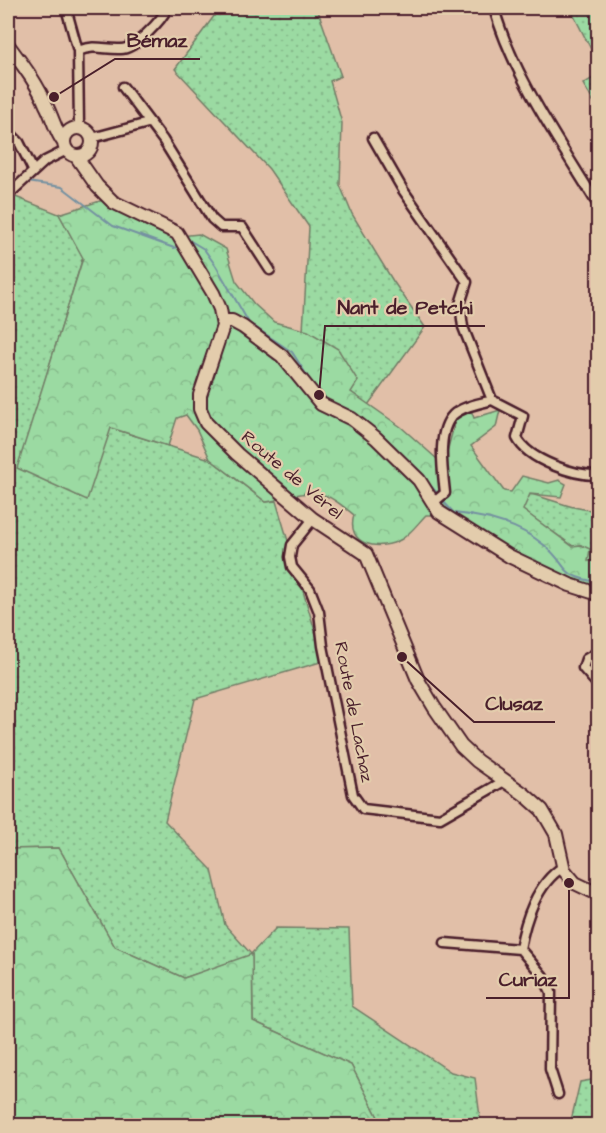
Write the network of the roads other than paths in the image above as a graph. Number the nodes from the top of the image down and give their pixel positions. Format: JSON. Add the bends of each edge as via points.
{"nodes":[{"id":1,"x":66,"y":8,"type":"edge"},
{"id":2,"x":167,"y":8,"type":"edge"},
{"id":3,"x":494,"y":8,"type":"edge"},
{"id":4,"x":8,"y":45,"type":"edge"},
{"id":5,"x":78,"y":51,"type":"junction"},
{"id":6,"x":123,"y":87,"type":"dead end"},
{"id":7,"x":52,"y":119,"type":"junction"},
{"id":8,"x":148,"y":123,"type":"junction"},
{"id":9,"x":75,"y":129,"type":"junction"},
{"id":10,"x":8,"y":131,"type":"edge"},
{"id":11,"x":373,"y":138,"type":"dead end"},
{"id":12,"x":91,"y":145,"type":"junction"},
{"id":13,"x":69,"y":150,"type":"junction"},
{"id":14,"x":33,"y":170,"type":"junction"},
{"id":15,"x":11,"y":192,"type":"edge"},
{"id":16,"x":105,"y":193,"type":"junction"},
{"id":17,"x":598,"y":205,"type":"edge"},
{"id":18,"x":270,"y":270,"type":"dead end"},
{"id":19,"x":222,"y":327,"type":"junction"},
{"id":20,"x":492,"y":400,"type":"junction"},
{"id":21,"x":598,"y":475,"type":"edge"},
{"id":22,"x":439,"y":498,"type":"junction"},
{"id":23,"x":313,"y":519,"type":"junction"},
{"id":24,"x":598,"y":594,"type":"edge"},
{"id":25,"x":598,"y":652,"type":"edge"},
{"id":26,"x":598,"y":685,"type":"edge"},
{"id":27,"x":504,"y":781,"type":"junction"},
{"id":28,"x":563,"y":867,"type":"junction"},
{"id":29,"x":598,"y":894,"type":"edge"},
{"id":30,"x":445,"y":943,"type":"dead end"},
{"id":31,"x":520,"y":948,"type":"junction"},
{"id":32,"x":558,"y":1094,"type":"dead end"}],
"edges":[{"from":1,"to":5,"type":"street"},
{"from":2,"to":5,"type":"street","via":[[132,45],[122,49],[94,46]]},
{"from":3,"to":17,"type":"street","via":[[502,36]]},
{"from":4,"to":7,"type":"street","via":[[27,70]]},
{"from":5,"to":9,"type":"street"},
{"from":6,"to":8,"type":"street"},
{"from":7,"to":9,"type":"street","via":[[62,128]]},
{"from":7,"to":13,"type":"street","via":[[54,129]]},
{"from":8,"to":12,"type":"street"},
{"from":8,"to":18,"type":"street","via":[[215,223],[226,228],[242,227]]},
{"from":9,"to":12,"type":"street","via":[[88,131]]},
{"from":9,"to":13,"type":"street"},
{"from":10,"to":14,"type":"street","via":[[20,142]]},
{"from":11,"to":20,"type":"street","via":[[403,190],[467,282],[460,304],[463,327]]},
{"from":12,"to":13,"type":"street"},
{"from":12,"to":16,"type":"street","via":[[93,167]]},
{"from":13,"to":14,"type":"street"},
{"from":13,"to":16,"type":"street"},
{"from":14,"to":15,"type":"street"},
{"from":16,"to":19,"type":"street","via":[[120,206],[177,232],[213,292]]},
{"from":19,"to":22,"type":"street","via":[[252,334],[291,364],[321,404],[352,418]]},
{"from":19,"to":23,"type":"street","name":"Route de Vérel","via":[[200,395],[202,416],[237,454]]},
{"from":20,"to":21,"type":"street","via":[[523,416],[517,438],[529,454],[580,474]]},
{"from":20,"to":22,"type":"street","via":[[460,411],[445,428]]},
{"from":22,"to":24,"type":"street","via":[[439,512],[508,556]]},
{"from":23,"to":27,"type":"street","name":"Route de Vérel","via":[[366,554],[418,680],[434,707],[461,746]]},
{"from":23,"to":27,"type":"street","name":"Route de Lachaz","via":[[292,545],[290,557],[319,612],[353,795],[363,809],[440,818]]},
{"from":25,"to":26,"type":"street","via":[[586,659],[583,668]]},
{"from":27,"to":28,"type":"street","name":"Route de Vérel","via":[[542,810],[556,834]]},
{"from":28,"to":29,"type":"street","via":[[575,883]]},
{"from":28,"to":31,"type":"street","via":[[536,898]]},
{"from":30,"to":31,"type":"street"},
{"from":31,"to":32,"type":"street","via":[[543,975],[551,992],[550,1068]]}]}
